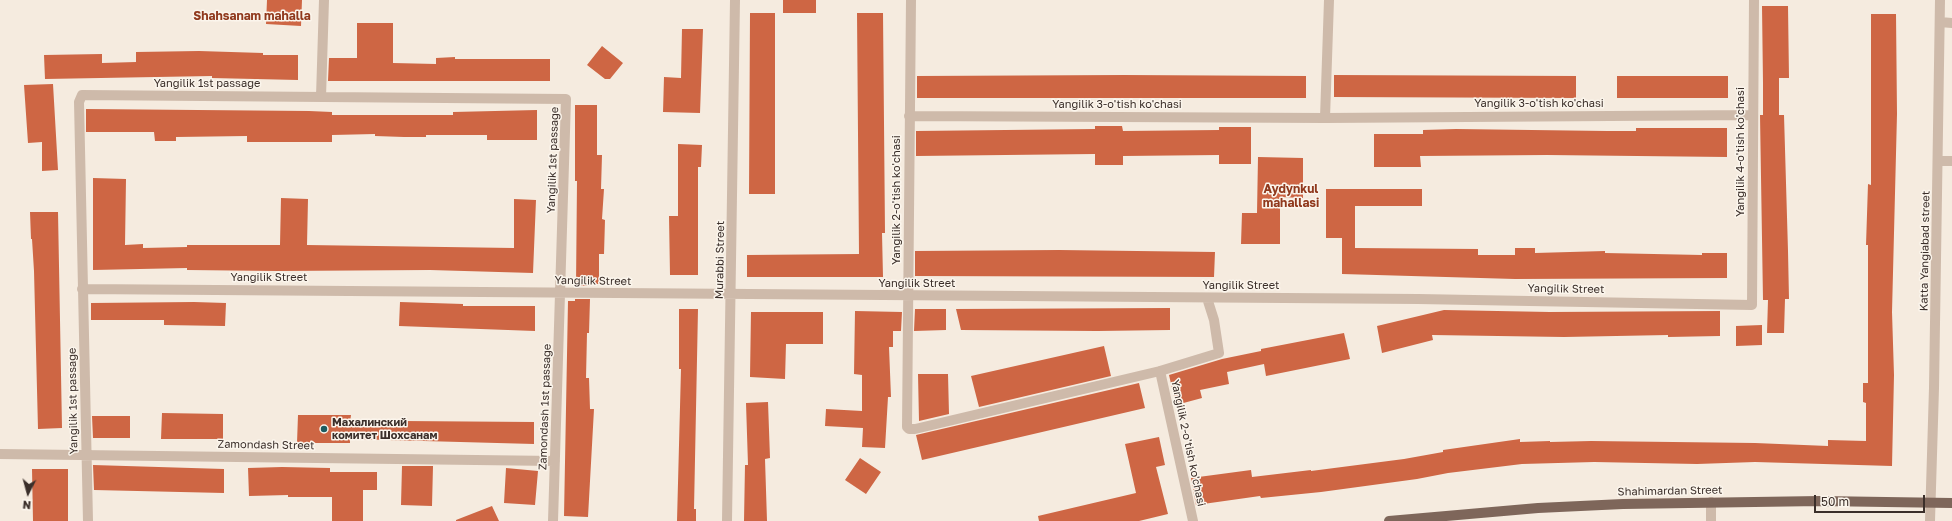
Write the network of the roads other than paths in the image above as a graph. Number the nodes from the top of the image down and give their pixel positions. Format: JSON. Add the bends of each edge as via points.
{"nodes":[{"id":1,"x":324,"y":0,"type":"edge"},
{"id":2,"x":735,"y":0,"type":"edge"},
{"id":3,"x":911,"y":0,"type":"edge"},
{"id":4,"x":1329,"y":0,"type":"edge"},
{"id":5,"x":1754,"y":0,"type":"edge"},
{"id":6,"x":1940,"y":0,"type":"edge"},
{"id":7,"x":1940,"y":22,"type":"junction"},
{"id":8,"x":1952,"y":23,"type":"edge"},
{"id":9,"x":321,"y":97,"type":"junction"},
{"id":10,"x":1753,"y":115,"type":"junction"},
{"id":11,"x":909,"y":116,"type":"junction"},
{"id":12,"x":1325,"y":118,"type":"junction"},
{"id":13,"x":1938,"y":161,"type":"junction"},
{"id":14,"x":1952,"y":161,"type":"edge"},
{"id":15,"x":82,"y":289,"type":"junction"},
{"id":16,"x":560,"y":292,"type":"junction"},
{"id":17,"x":731,"y":294,"type":"junction"},
{"id":18,"x":908,"y":296,"type":"junction"},
{"id":19,"x":1207,"y":298,"type":"junction"},
{"id":20,"x":1752,"y":305,"type":"joint"},
{"id":21,"x":1160,"y":371,"type":"junction"},
{"id":22,"x":0,"y":454,"type":"edge"},
{"id":23,"x":87,"y":454,"type":"junction"},
{"id":24,"x":555,"y":461,"type":"junction"},
{"id":25,"x":1711,"y":502,"type":"junction"},
{"id":26,"x":1931,"y":503,"type":"junction"},
{"id":27,"x":1952,"y":503,"type":"edge"},
{"id":28,"x":88,"y":521,"type":"edge"},
{"id":29,"x":552,"y":521,"type":"edge"},
{"id":30,"x":727,"y":521,"type":"edge"},
{"id":31,"x":1193,"y":521,"type":"edge"},
{"id":32,"x":1388,"y":521,"type":"edge"},
{"id":33,"x":1711,"y":521,"type":"edge"},
{"id":34,"x":1930,"y":521,"type":"edge"}],
"edges":[{"from":1,"to":9,"type":"street"},
{"from":2,"to":17,"type":"street","name":"Murabbi Street"},
{"from":3,"to":11,"type":"street","name":"Yangilik 2-o'tish ko'chasi"},
{"from":4,"to":12,"type":"street"},
{"from":5,"to":10,"type":"street","name":"Yangilik 4-o'tish ko'chasi"},
{"from":6,"to":7,"type":"street","name":"Katta Yangiabad street"},
{"from":7,"to":8,"type":"street"},
{"from":7,"to":13,"type":"street","name":"Katta Yangiabad street"},
{"from":9,"to":15,"type":"street","name":"Yangilik 1st passage","via":[[82,95],[79,102]]},
{"from":9,"to":16,"type":"street","name":"Yangilik 1st passage","via":[[566,100]]},
{"from":10,"to":12,"type":"street","name":"Yangilik 3-o'tish ko'chasi"},
{"from":10,"to":20,"type":"street","name":"Yangilik 4-o'tish ko'chasi"},
{"from":11,"to":12,"type":"street","name":"Yangilik 3-o'tish ko'chasi"},
{"from":11,"to":18,"type":"street","name":"Yangilik 2-o'tish ko'chasi"},
{"from":13,"to":14,"type":"street"},
{"from":13,"to":26,"type":"street","name":"Katta Yangiabad street"},
{"from":15,"to":16,"type":"street","name":"Yangilik Street"},
{"from":15,"to":23,"type":"street","name":"Yangilik 1st passage"},
{"from":16,"to":17,"type":"street","name":"Yangilik Street"},
{"from":16,"to":24,"type":"street","name":"Zamondash 1st passage"},
{"from":17,"to":18,"type":"street","name":"Yangilik Street"},
{"from":17,"to":30,"type":"street","name":"Murabbi Street"},
{"from":18,"to":19,"type":"street","name":"Yangilik Street"},
{"from":18,"to":21,"type":"street","name":"Yangilik 2-o'tish ko'chasi","via":[[909,429]]},
{"from":19,"to":20,"type":"street","name":"Yangilik Street"},
{"from":19,"to":21,"type":"street","name":"Yangilik 2-o'tish ko'chasi","via":[[1214,320],[1219,353]]},
{"from":21,"to":31,"type":"street","name":"Yangilik 2-o'tish ko'chasi"},
{"from":22,"to":23,"type":"street","name":"Zamоndash Street"},
{"from":23,"to":24,"type":"street","name":"Zamоndash Street"},
{"from":23,"to":28,"type":"street","name":"Yangilik 1st passage"},
{"from":24,"to":29,"type":"street","name":"Zamondash 1st passage"},
{"from":25,"to":26,"type":"main road","name":"Shahimardan Street"},
{"from":25,"to":32,"type":"main road","name":"Shahimardan Street","via":[[1538,508]]},
{"from":25,"to":33,"type":"street"},
{"from":26,"to":27,"type":"main road","name":"Shahimardan Street"},
{"from":26,"to":34,"type":"street","name":"Katta Yangiabad street"}]}
